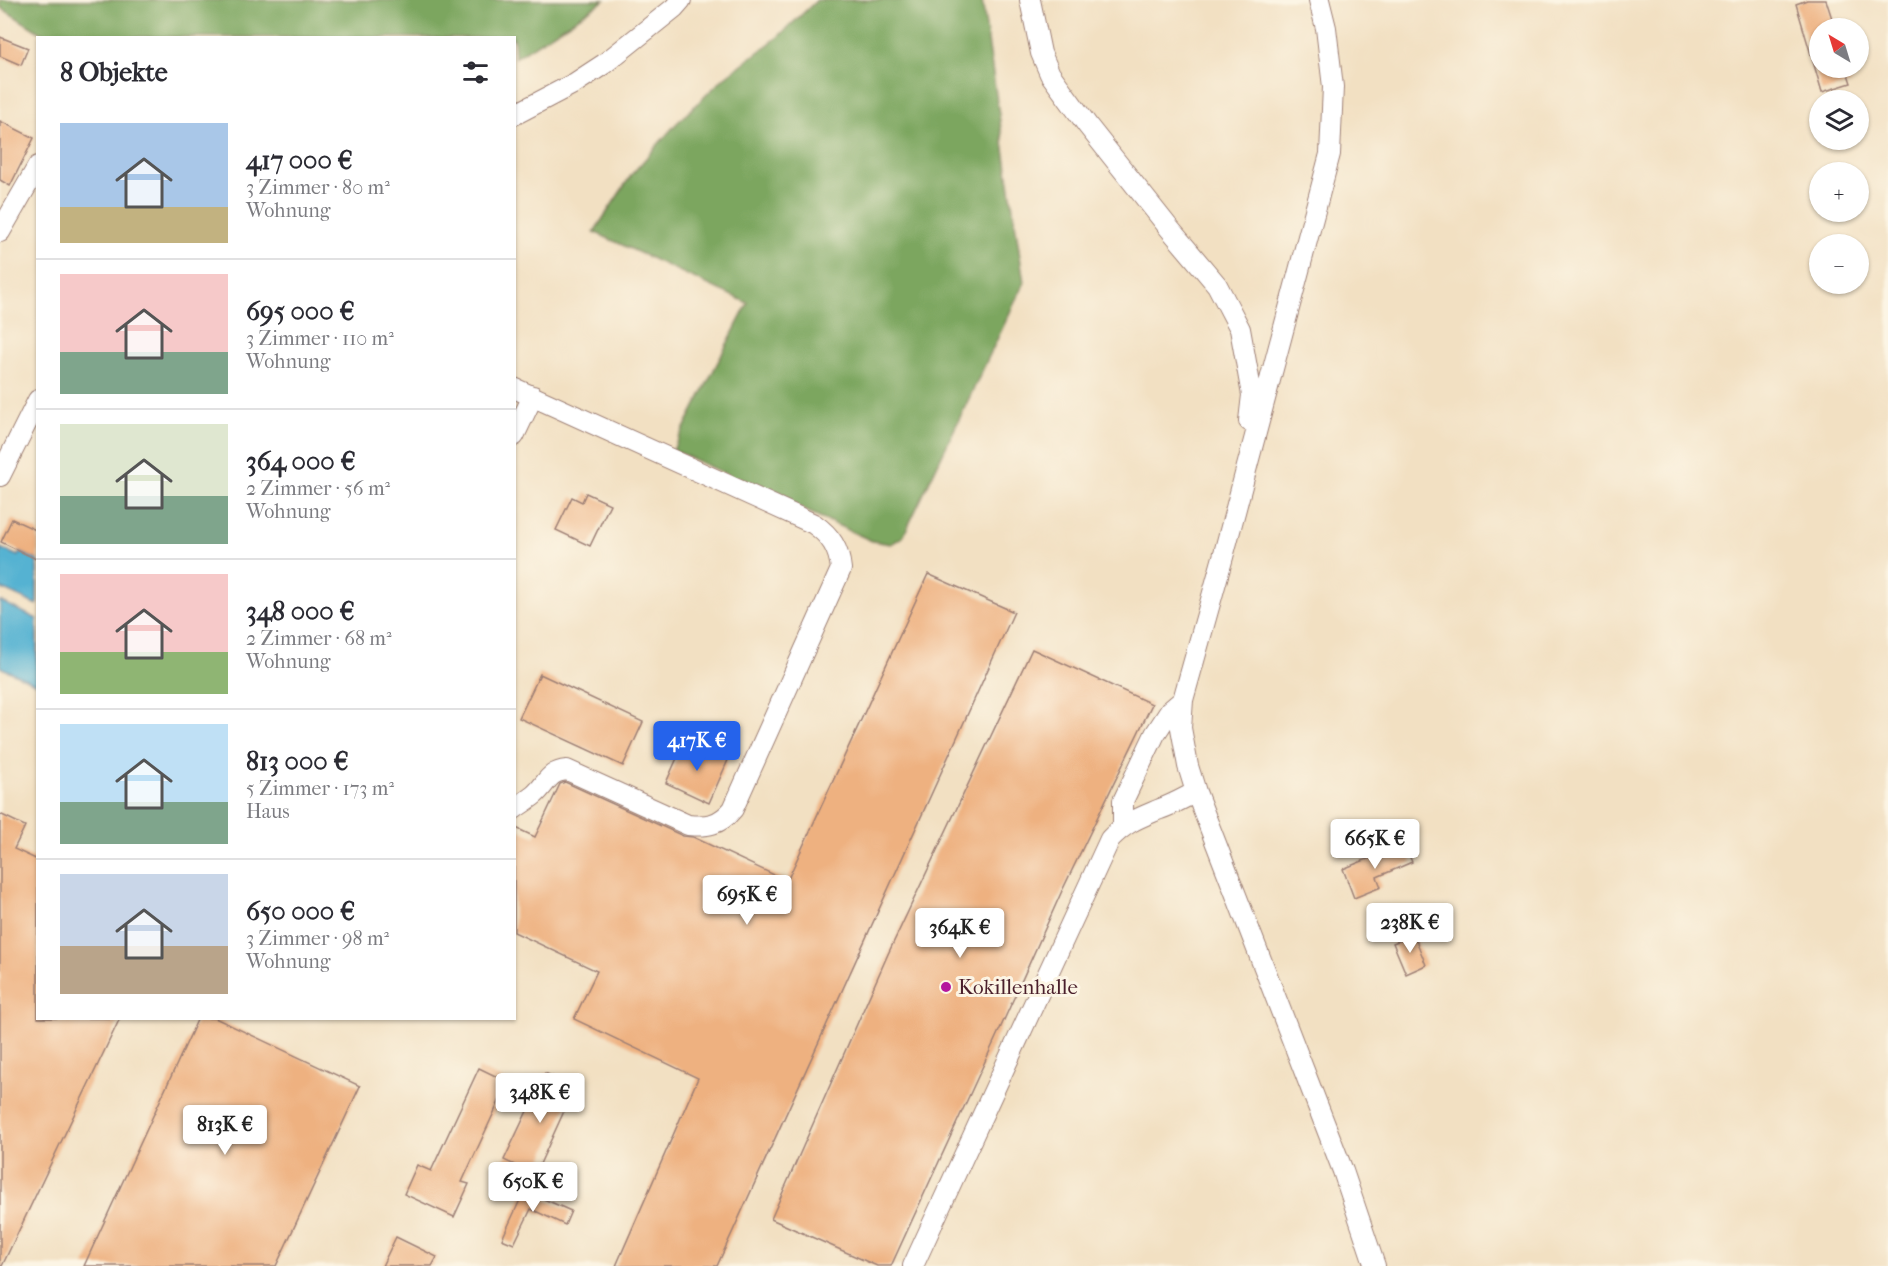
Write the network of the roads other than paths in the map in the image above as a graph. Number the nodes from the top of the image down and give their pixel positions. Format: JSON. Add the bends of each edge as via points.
{"nodes":[{"id":1,"x":681,"y":0,"type":"edge"},
{"id":2,"x":1030,"y":0,"type":"edge"},
{"id":3,"x":1319,"y":0,"type":"edge"},
{"id":4,"x":516,"y":114,"type":"edge"},
{"id":5,"x":36,"y":169,"type":"edge"},
{"id":6,"x":0,"y":232,"type":"edge"},
{"id":7,"x":516,"y":389,"type":"edge"},
{"id":8,"x":533,"y":396,"type":"junction"},
{"id":9,"x":36,"y":404,"type":"edge"},
{"id":10,"x":516,"y":432,"type":"edge"},
{"id":11,"x":0,"y":476,"type":"edge"},
{"id":12,"x":1243,"y":480,"type":"junction"},
{"id":13,"x":1183,"y":700,"type":"junction"},
{"id":14,"x":1196,"y":792,"type":"junction"},
{"id":15,"x":516,"y":807,"type":"edge"},
{"id":16,"x":1122,"y":826,"type":"junction"},
{"id":17,"x":913,"y":1266,"type":"edge"},
{"id":18,"x":1375,"y":1266,"type":"edge"}],
"edges":[{"from":1,"to":4,"type":"lane","via":[[604,64]]},
{"from":2,"to":12,"type":"lane","via":[[1041,53],[1050,74],[1217,285],[1240,329],[1252,394]]},
{"from":3,"to":12,"type":"lane","via":[[1333,87],[1330,154]]},
{"from":5,"to":6,"type":"lane"},
{"from":7,"to":8,"type":"lane"},
{"from":8,"to":10,"type":"lane"},
{"from":8,"to":15,"type":"lane","via":[[814,524],[836,546],[841,569],[733,809],[725,818],[703,827],[688,825],[567,770],[556,771],[536,793]]},
{"from":9,"to":11,"type":"lane"},
{"from":12,"to":13,"type":"lane"},
{"from":13,"to":14,"type":"lane","via":[[1181,728]]},
{"from":13,"to":16,"type":"lane","via":[[1170,711],[1155,734],[1123,801]]},
{"from":14,"to":16,"type":"lane"},
{"from":14,"to":18,"type":"lane","via":[[1343,1171]]},
{"from":16,"to":17,"type":"lane","via":[[1110,839]]}]}
